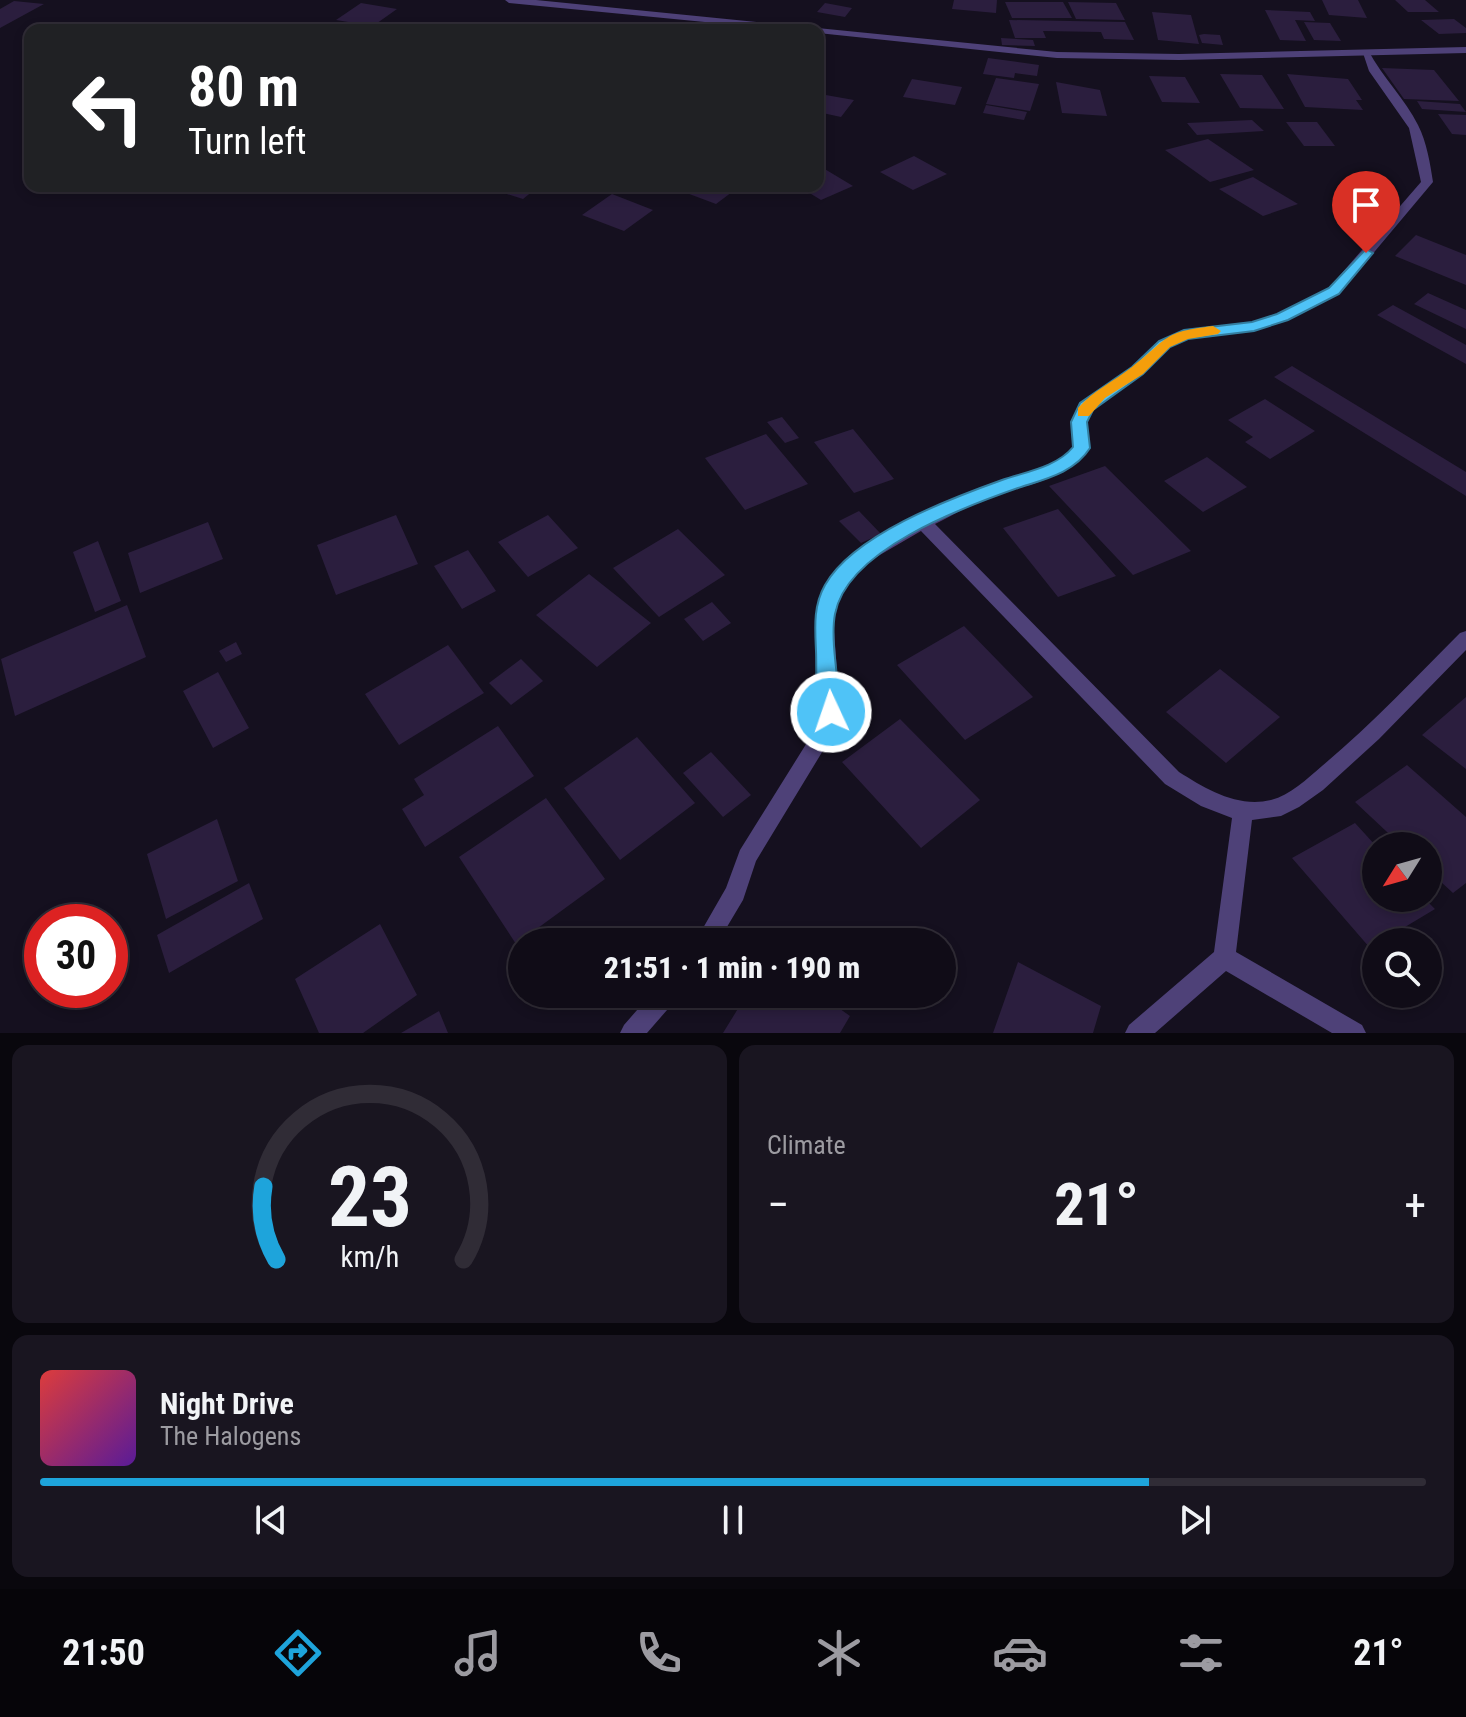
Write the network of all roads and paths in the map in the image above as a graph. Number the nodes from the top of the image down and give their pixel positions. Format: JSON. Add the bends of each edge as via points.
{"nodes":[{"id":1,"x":509,"y":0,"type":"edge"},
{"id":2,"x":755,"y":24,"type":"edge"},
{"id":3,"x":824,"y":31,"type":"edge"},
{"id":4,"x":1466,"y":50,"type":"edge"},
{"id":5,"x":1365,"y":52,"type":"junction"},
{"id":6,"x":923,"y":522,"type":"junction"},
{"id":7,"x":1466,"y":638,"type":"edge"},
{"id":8,"x":1243,"y":811,"type":"junction"},
{"id":9,"x":714,"y":928,"type":"edge"},
{"id":10,"x":1224,"y":958,"type":"junction"},
{"id":11,"x":654,"y":1008,"type":"edge"},
{"id":12,"x":632,"y":1033,"type":"edge"},
{"id":13,"x":1137,"y":1033,"type":"edge"},
{"id":14,"x":1354,"y":1033,"type":"edge"}],
"edges":[{"from":1,"to":2,"type":"street"},
{"from":3,"to":5,"type":"street","via":[[1057,55]]},
{"from":4,"to":5,"type":"street"},
{"from":5,"to":6,"type":"street","via":[[1370,68],[1411,121],[1427,182],[1334,291],[1254,326],[1184,335],[1164,344],[1138,371],[1086,407],[1079,422],[1082,448],[1074,458]]},
{"from":6,"to":8,"type":"street","via":[[1172,778],[1209,802]]},
{"from":6,"to":9,"type":"street","via":[[855,561],[832,589],[824,617],[831,712],[747,857],[735,893]]},
{"from":7,"to":8,"type":"street","via":[[1323,779],[1277,809]]},
{"from":8,"to":10,"type":"street"},
{"from":10,"to":13,"type":"street"},
{"from":10,"to":14,"type":"street"},
{"from":11,"to":12,"type":"street"}]}
